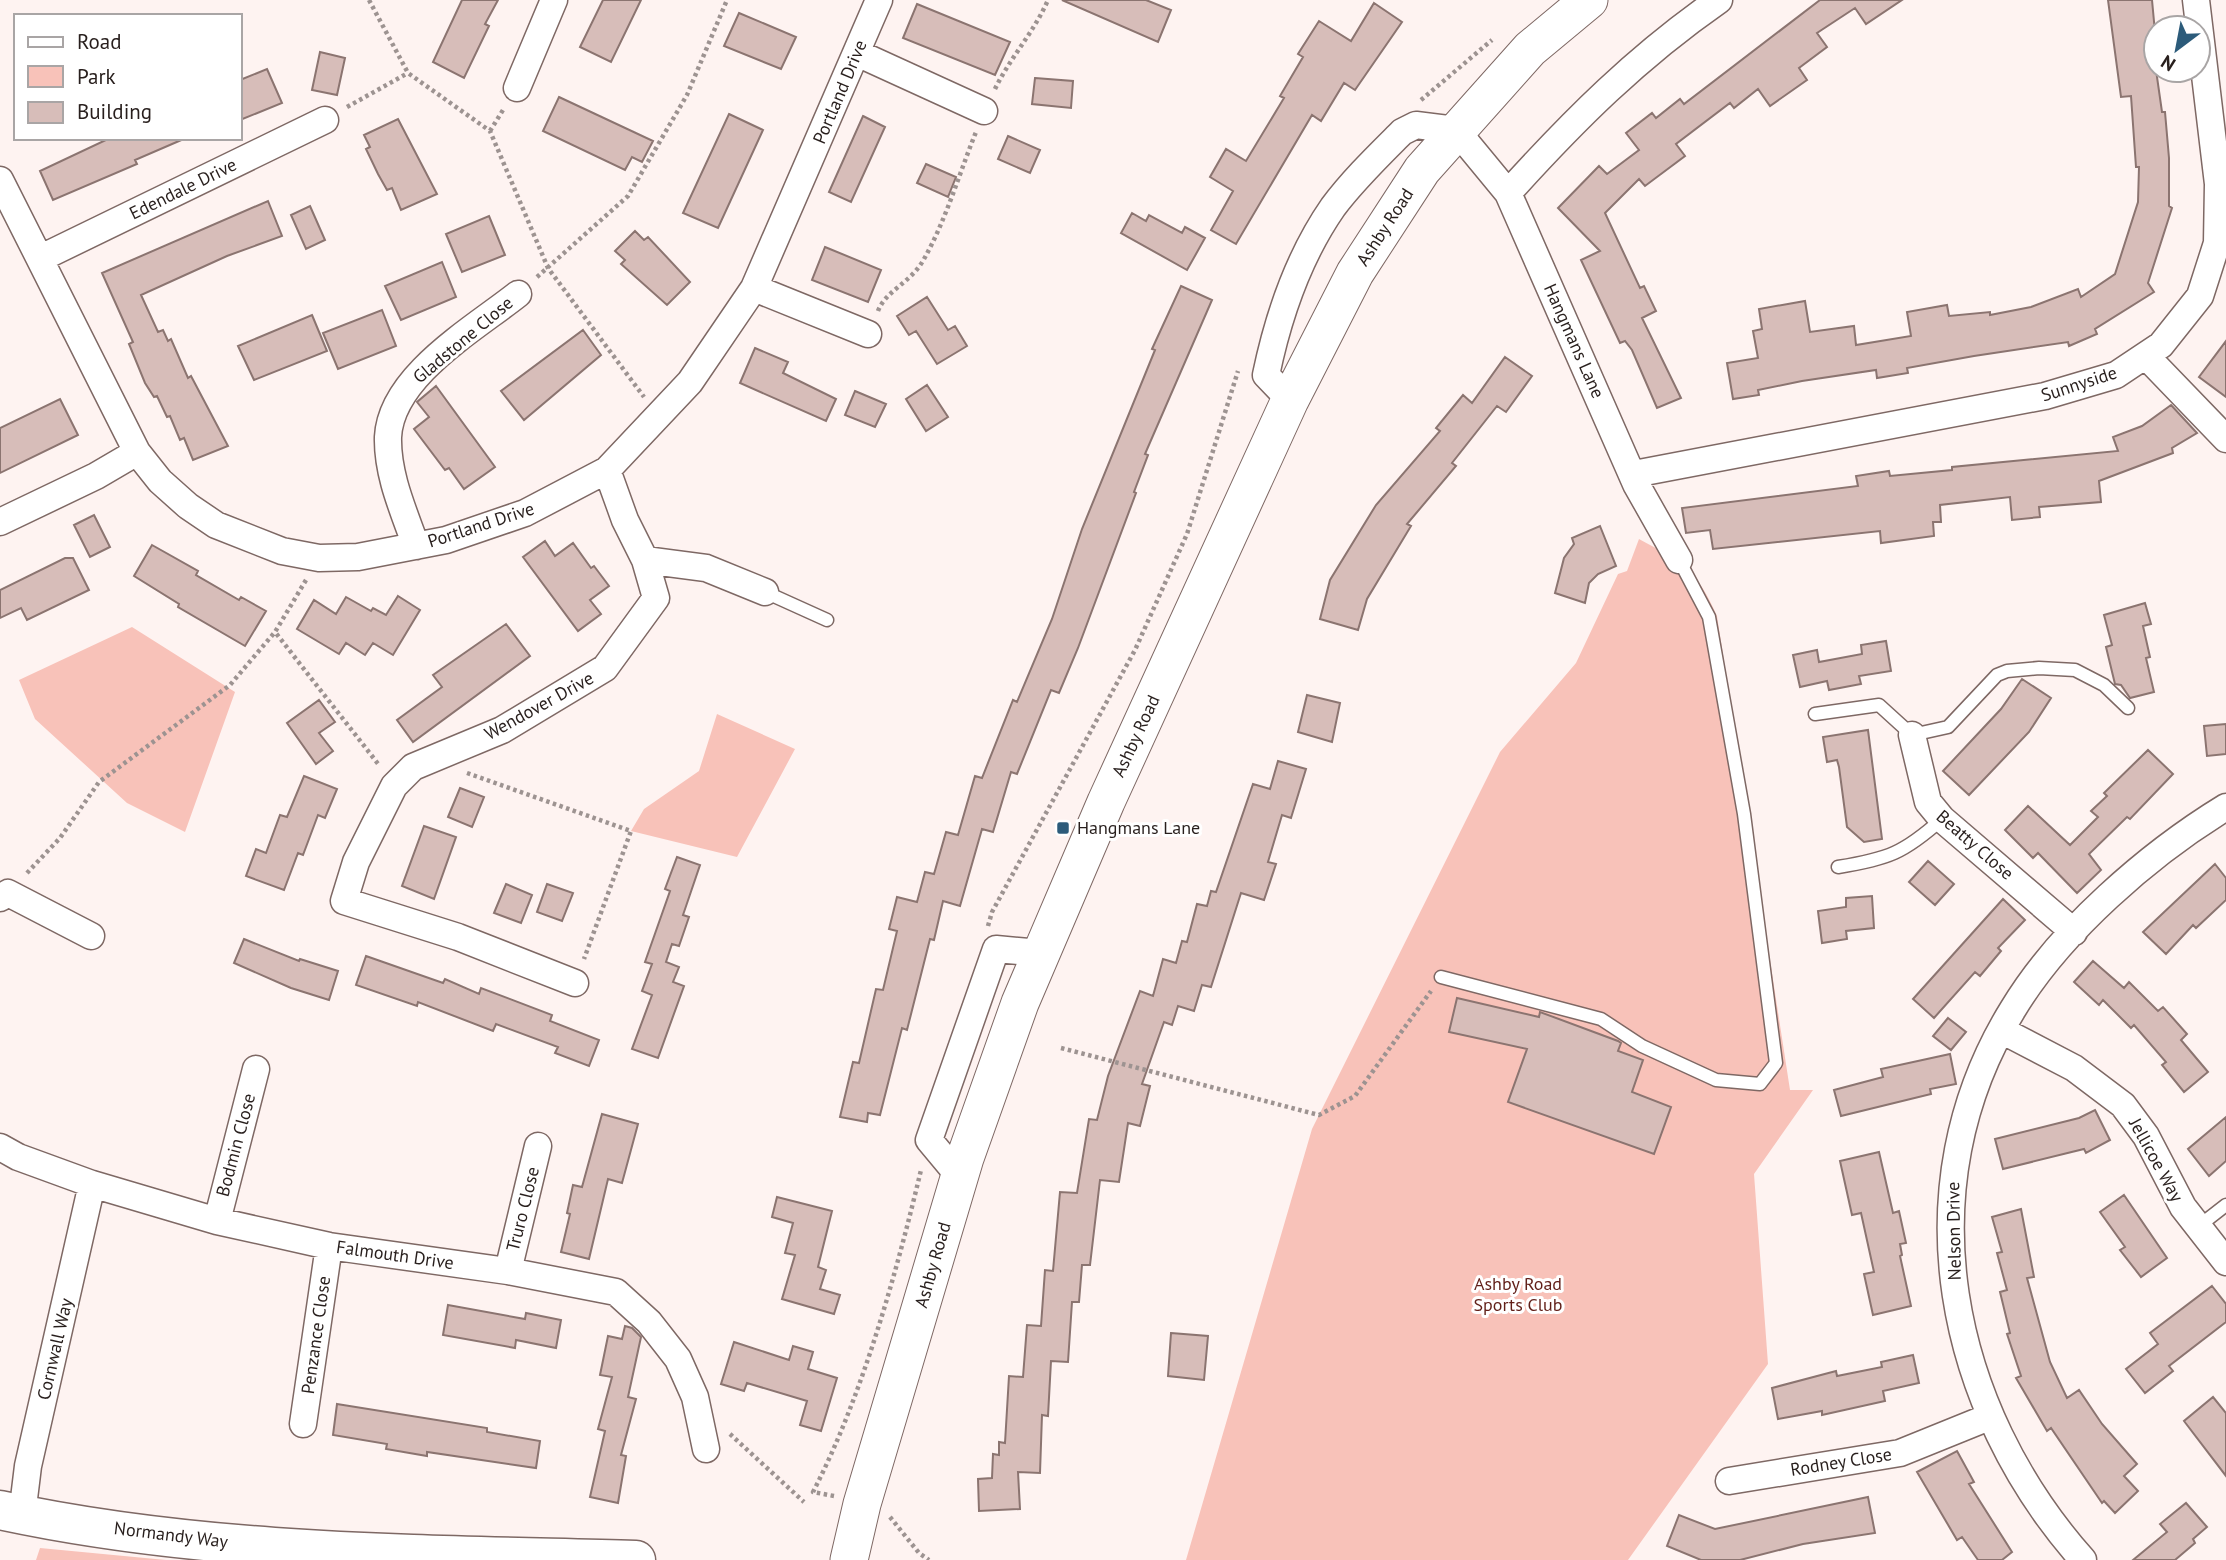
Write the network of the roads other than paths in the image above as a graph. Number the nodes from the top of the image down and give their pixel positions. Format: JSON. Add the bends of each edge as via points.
{"nodes":[{"id":1,"x":554,"y":0,"type":"edge"},
{"id":2,"x":879,"y":0,"type":"edge"},
{"id":3,"x":1589,"y":0,"type":"edge"},
{"id":4,"x":1719,"y":0,"type":"edge"},
{"id":5,"x":2196,"y":0,"type":"edge"},
{"id":6,"x":857,"y":53,"type":"junction"},
{"id":7,"x":517,"y":88,"type":"dead end"},
{"id":8,"x":984,"y":111,"type":"road end"},
{"id":9,"x":324,"y":120,"type":"road end"},
{"id":10,"x":1456,"y":130,"type":"junction"},
{"id":11,"x":0,"y":180,"type":"edge"},
{"id":12,"x":1508,"y":193,"type":"junction"},
{"id":13,"x":41,"y":258,"type":"junction"},
{"id":14,"x":754,"y":288,"type":"junction"},
{"id":15,"x":518,"y":294,"type":"road end"},
{"id":16,"x":868,"y":334,"type":"road end"},
{"id":17,"x":2146,"y":356,"type":"junction"},
{"id":18,"x":1290,"y":400,"type":"junction"},
{"id":19,"x":2226,"y":439,"type":"edge"},
{"id":20,"x":137,"y":452,"type":"junction"},
{"id":21,"x":607,"y":470,"type":"junction"},
{"id":22,"x":1634,"y":474,"type":"junction"},
{"id":23,"x":0,"y":522,"type":"edge"},
{"id":24,"x":416,"y":546,"type":"junction"},
{"id":25,"x":645,"y":560,"type":"junction"},
{"id":26,"x":1679,"y":561,"type":"joint"},
{"id":27,"x":765,"y":592,"type":"joint"},
{"id":28,"x":827,"y":620,"type":"dead end"},
{"id":29,"x":2128,"y":708,"type":"dead end"},
{"id":30,"x":1815,"y":714,"type":"dead end"},
{"id":31,"x":1912,"y":735,"type":"junction"},
{"id":32,"x":2226,"y":807,"type":"edge"},
{"id":33,"x":1942,"y":819,"type":"junction"},
{"id":34,"x":1838,"y":867,"type":"dead end"},
{"id":35,"x":4,"y":896,"type":"edge"},
{"id":36,"x":2074,"y":932,"type":"junction"},
{"id":37,"x":91,"y":936,"type":"dead end"},
{"id":38,"x":1040,"y":953,"type":"junction"},
{"id":39,"x":1441,"y":977,"type":"road end"},
{"id":40,"x":575,"y":983,"type":"road end"},
{"id":41,"x":2001,"y":1030,"type":"junction"},
{"id":42,"x":256,"y":1069,"type":"dead end"},
{"id":43,"x":538,"y":1146,"type":"dead end"},
{"id":44,"x":0,"y":1147,"type":"edge"},
{"id":45,"x":960,"y":1176,"type":"junction"},
{"id":46,"x":92,"y":1184,"type":"junction"},
{"id":47,"x":2226,"y":1205,"type":"edge"},
{"id":48,"x":217,"y":1221,"type":"junction"},
{"id":49,"x":2199,"y":1226,"type":"junction"},
{"id":50,"x":329,"y":1246,"type":"junction"},
{"id":51,"x":2226,"y":1262,"type":"edge"},
{"id":52,"x":508,"y":1272,"type":"junction"},
{"id":53,"x":1989,"y":1417,"type":"junction"},
{"id":54,"x":303,"y":1424,"type":"dead end"},
{"id":55,"x":706,"y":1449,"type":"dead end"},
{"id":56,"x":1729,"y":1481,"type":"dead end"},
{"id":57,"x":11,"y":1513,"type":"edge"},
{"id":58,"x":318,"y":1555,"type":"edge"},
{"id":59,"x":636,"y":1560,"type":"edge"},
{"id":60,"x":849,"y":1560,"type":"edge"},
{"id":61,"x":2082,"y":1560,"type":"edge"}],
"edges":[{"from":1,"to":7,"type":"street"},
{"from":2,"to":6,"type":"street","name":"Portland Drive"},
{"from":3,"to":10,"type":"main road","name":"Ashby Road","via":[[1530,49]]},
{"from":4,"to":12,"type":"street","via":[[1579,114]]},
{"from":5,"to":17,"type":"street","name":"Sunnyside","via":[[2218,184],[2217,243],[2200,296],[2161,345]]},
{"from":6,"to":8,"type":"street"},
{"from":6,"to":14,"type":"street","name":"Portland Drive"},
{"from":9,"to":13,"type":"street","name":"Edendale Drive"},
{"from":10,"to":12,"type":"street","name":"Hangmans Lane"},
{"from":10,"to":18,"type":"main road","name":"Ashby Road","via":[[1422,170],[1355,272]]},
{"from":10,"to":18,"type":"street","via":[[1416,125],[1394,140],[1333,207],[1289,290],[1266,375]]},
{"from":11,"to":13,"type":"street","name":"Portland Drive"},
{"from":12,"to":22,"type":"street","name":"Hangmans Lane"},
{"from":13,"to":20,"type":"street","name":"Portland Drive"},
{"from":14,"to":16,"type":"street"},
{"from":14,"to":21,"type":"street","name":"Portland Drive","via":[[690,382]]},
{"from":15,"to":24,"type":"street","name":"Gladstone Close","via":[[426,367],[401,395],[388,436],[395,487]]},
{"from":17,"to":19,"type":"street"},
{"from":17,"to":22,"type":"street","name":"Sunnyside","via":[[2116,374],[2045,397]]},
{"from":18,"to":38,"type":"main road","name":"Ashby Road"},
{"from":20,"to":23,"type":"street"},
{"from":20,"to":24,"type":"street","name":"Portland Drive","via":[[188,506],[216,525],[282,551],[319,558],[358,557]]},
{"from":21,"to":24,"type":"street","name":"Portland Drive","via":[[525,513]]},
{"from":21,"to":25,"type":"street","name":"Wendover Drive"},
{"from":22,"to":26,"type":"street","name":"Hangmans Lane"},
{"from":25,"to":27,"type":"street","via":[[706,568]]},
{"from":25,"to":40,"type":"street","name":"Wendover Drive","via":[[656,598],[605,668],[502,730],[413,767],[394,786],[356,862],[344,901],[458,937]]},
{"from":26,"to":39,"type":"lane","via":[[1709,617],[1744,814],[1776,1063],[1760,1084],[1716,1080],[1642,1046],[1601,1019]]},
{"from":27,"to":28,"type":"lane"},
{"from":29,"to":31,"type":"lane","via":[[2104,685],[2074,670],[2007,671],[1997,675],[1948,727]]},
{"from":30,"to":31,"type":"lane","via":[[1879,705]]},
{"from":31,"to":33,"type":"street","name":"Beatty Close","via":[[1928,802]]},
{"from":32,"to":36,"type":"street","name":"Nelson Drive","via":[[2154,859]]},
{"from":33,"to":34,"type":"lane","via":[[1914,844],[1887,858]]},
{"from":33,"to":36,"type":"street","name":"Beatty Close"},
{"from":35,"to":37,"type":"street"},
{"from":36,"to":41,"type":"street","name":"Nelson Drive","via":[[2013,1008]]},
{"from":38,"to":45,"type":"main road","name":"Ashby Road"},
{"from":38,"to":45,"type":"street","via":[[996,949],[929,1140]]},
{"from":41,"to":49,"type":"street","name":"Jellicoe Way","via":[[2074,1068],[2123,1105]]},
{"from":41,"to":53,"type":"street","name":"Nelson Drive","via":[[1974,1089],[1951,1185],[1951,1253],[1958,1314]]},
{"from":42,"to":48,"type":"street","name":"Bodmin Close"},
{"from":43,"to":52,"type":"street","name":"Truro Close"},
{"from":44,"to":46,"type":"street","name":"Falmouth Drive"},
{"from":45,"to":60,"type":"main road","name":"Ashby Road"},
{"from":46,"to":48,"type":"street","name":"Falmouth Drive"},
{"from":46,"to":57,"type":"street","name":"Cornwall Way","via":[[28,1466]]},
{"from":47,"to":49,"type":"lane"},
{"from":48,"to":50,"type":"street","name":"Falmouth Drive"},
{"from":49,"to":51,"type":"street","name":"Jellicoe Way"},
{"from":50,"to":52,"type":"street","name":"Falmouth Drive"},
{"from":50,"to":54,"type":"street","name":"Penzance Close"},
{"from":52,"to":55,"type":"street","name":"Falmouth Drive","via":[[616,1292],[649,1322],[678,1359],[695,1398]]},
{"from":53,"to":56,"type":"street","name":"Rodney Close","via":[[1900,1453]]},
{"from":53,"to":61,"type":"street","name":"Nelson Drive","via":[[2032,1497]]},
{"from":57,"to":58,"type":"main road","name":"Normandy Way"},
{"from":58,"to":59,"type":"main road","name":"Normandy Way"}]}
